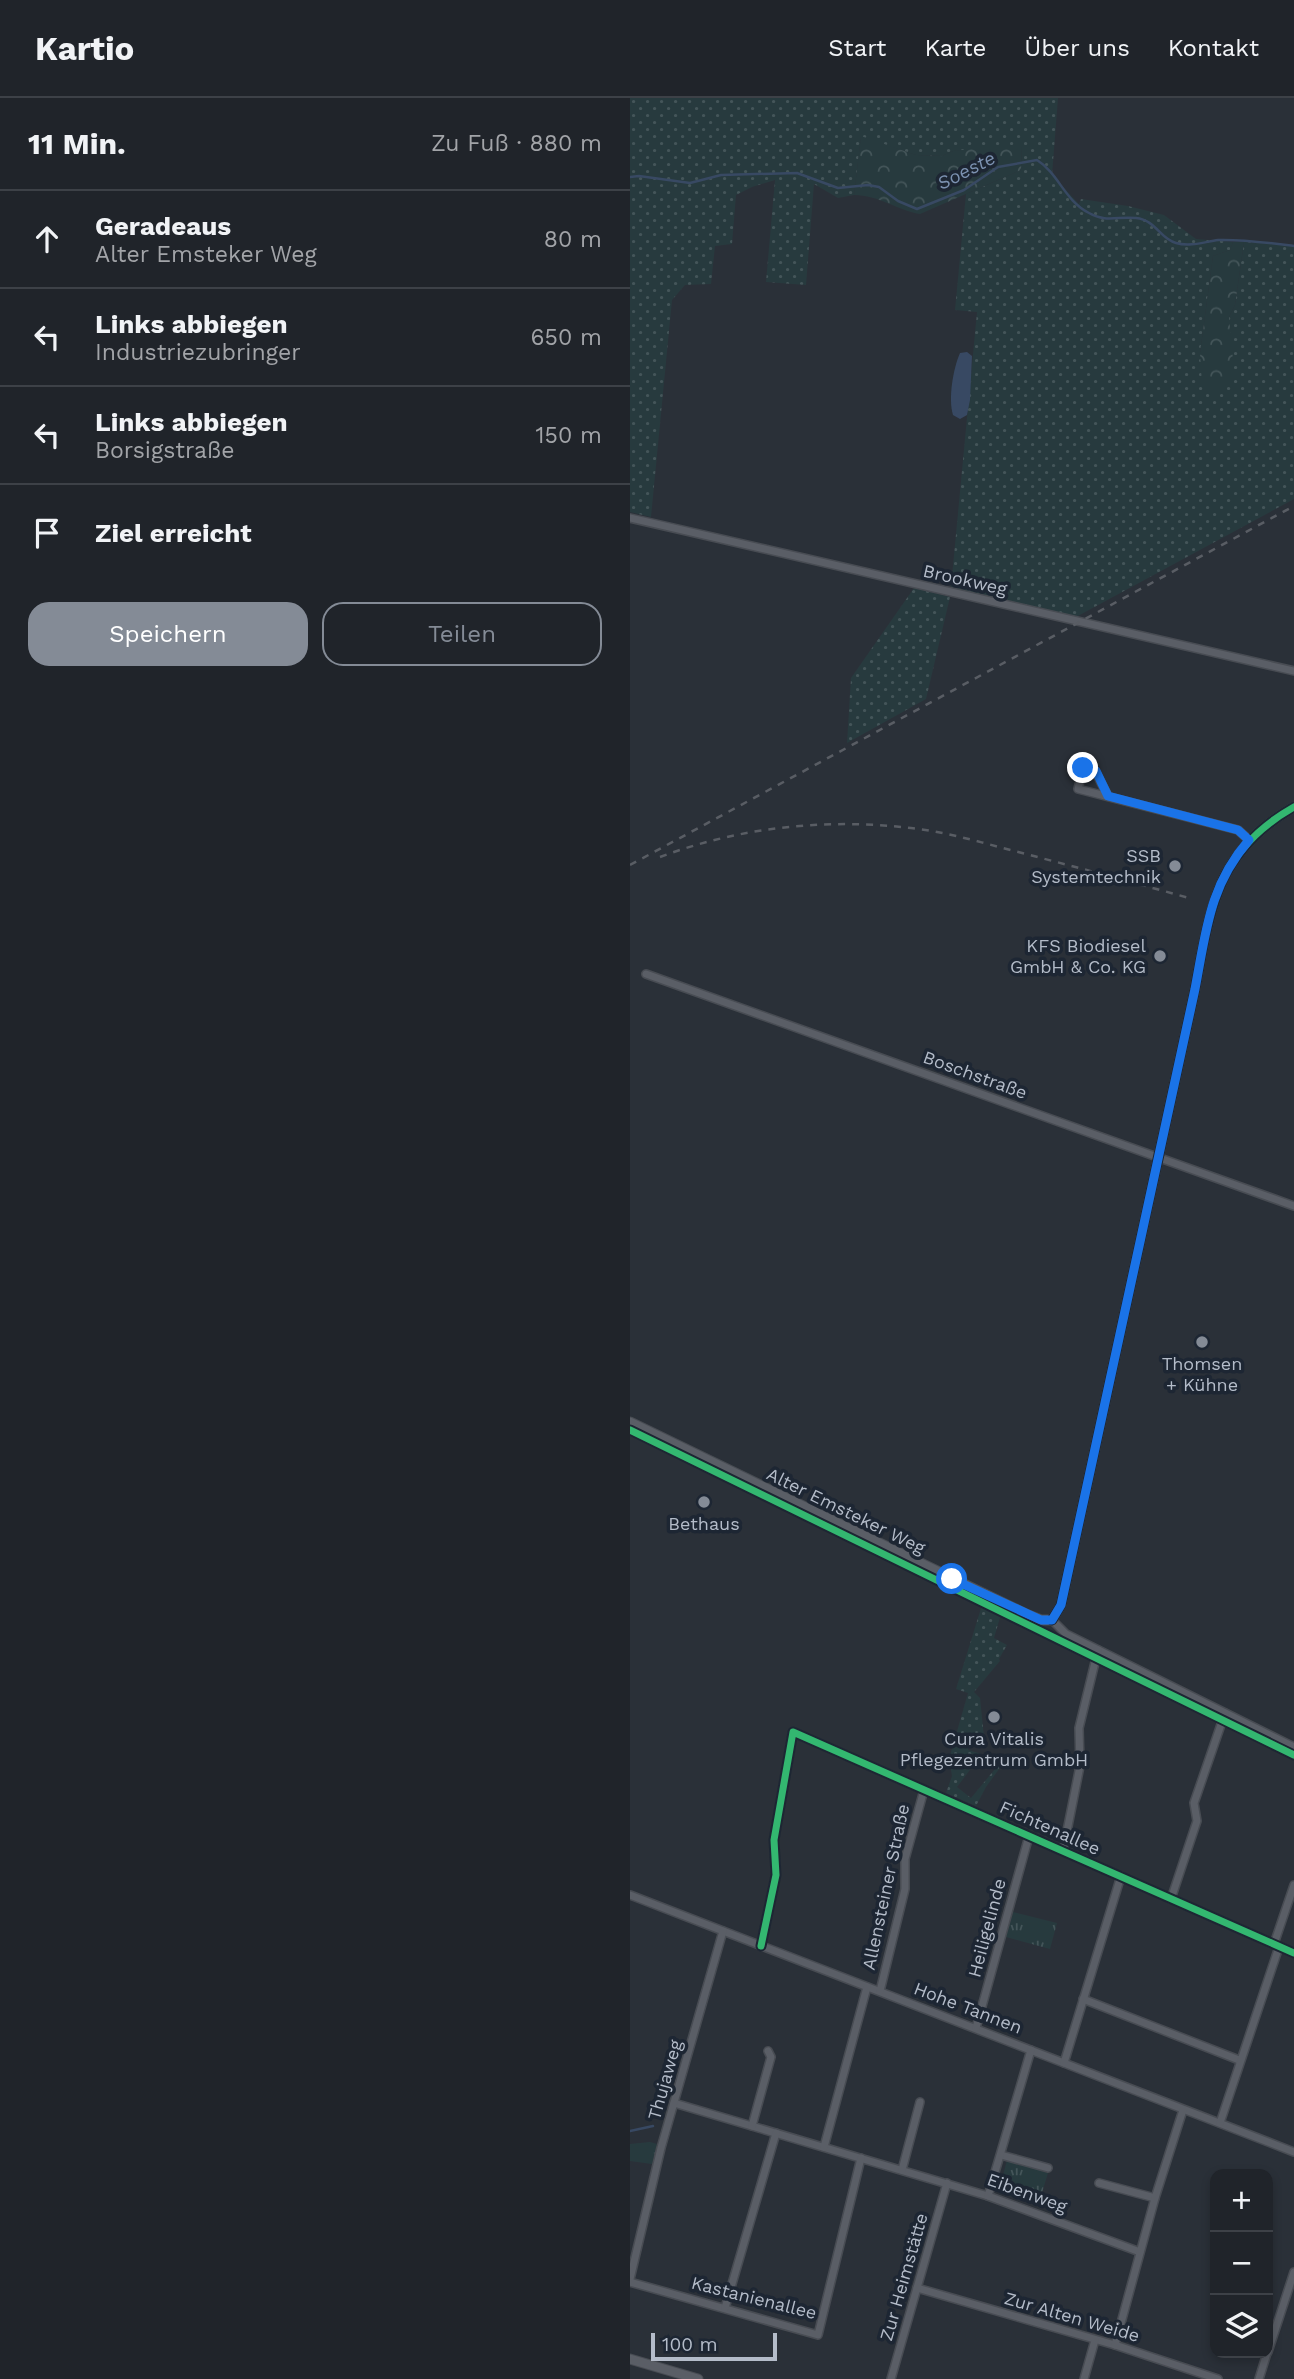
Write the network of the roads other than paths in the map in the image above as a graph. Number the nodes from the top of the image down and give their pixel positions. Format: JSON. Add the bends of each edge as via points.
{"nodes":[{"id":1,"x":630,"y":518,"type":"edge"},
{"id":2,"x":1294,"y":671,"type":"edge"},
{"id":3,"x":1108,"y":796,"type":"junction"},
{"id":4,"x":1294,"y":807,"type":"edge"},
{"id":5,"x":1249,"y":840,"type":"junction"},
{"id":6,"x":646,"y":974,"type":"dead end"},
{"id":7,"x":1158,"y":1157,"type":"junction"},
{"id":8,"x":1294,"y":1206,"type":"edge"},
{"id":9,"x":630,"y":1422,"type":"edge"},
{"id":10,"x":1052,"y":1620,"type":"junction"},
{"id":11,"x":1098,"y":1650,"type":"junction"},
{"id":12,"x":1225,"y":1713,"type":"junction"},
{"id":13,"x":1294,"y":1747,"type":"edge"},
{"id":14,"x":924,"y":1790,"type":"junction"},
{"id":15,"x":1029,"y":1836,"type":"junction"},
{"id":16,"x":1063,"y":1851,"type":"junction"},
{"id":17,"x":1121,"y":1876,"type":"junction"},
{"id":18,"x":1294,"y":1885,"type":"edge"},
{"id":19,"x":630,"y":1895,"type":"edge"},
{"id":20,"x":1171,"y":1899,"type":"junction"},
{"id":21,"x":723,"y":1931,"type":"junction"},
{"id":22,"x":761,"y":1946,"type":"junction"},
{"id":23,"x":1276,"y":1946,"type":"junction"},
{"id":24,"x":1294,"y":1953,"type":"edge"},
{"id":25,"x":867,"y":1987,"type":"junction"},
{"id":26,"x":880,"y":1991,"type":"junction"},
{"id":27,"x":1083,"y":1999,"type":"junction"},
{"id":28,"x":976,"y":2028,"type":"junction"},
{"id":29,"x":1031,"y":2050,"type":"junction"},
{"id":30,"x":768,"y":2051,"type":"dead end"},
{"id":31,"x":1240,"y":2060,"type":"junction"},
{"id":32,"x":1064,"y":2063,"type":"junction"},
{"id":33,"x":920,"y":2102,"type":"dead end"},
{"id":34,"x":674,"y":2103,"type":"junction"},
{"id":35,"x":1183,"y":2109,"type":"junction"},
{"id":36,"x":1220,"y":2123,"type":"junction"},
{"id":37,"x":752,"y":2126,"type":"junction"},
{"id":38,"x":776,"y":2133,"type":"junction"},
{"id":39,"x":824,"y":2147,"type":"junction"},
{"id":40,"x":1294,"y":2152,"type":"edge"},
{"id":41,"x":1001,"y":2155,"type":"junction"},
{"id":42,"x":861,"y":2158,"type":"junction"},
{"id":43,"x":1048,"y":2168,"type":"dead end"},
{"id":44,"x":902,"y":2170,"type":"junction"},
{"id":45,"x":947,"y":2183,"type":"junction"},
{"id":46,"x":1099,"y":2183,"type":"dead end"},
{"id":47,"x":988,"y":2196,"type":"junction"},
{"id":48,"x":1155,"y":2198,"type":"junction"},
{"id":49,"x":1140,"y":2252,"type":"junction"},
{"id":50,"x":1294,"y":2272,"type":"edge"},
{"id":51,"x":630,"y":2280,"type":"edge"},
{"id":52,"x":917,"y":2288,"type":"junction"},
{"id":53,"x":725,"y":2308,"type":"junction"},
{"id":54,"x":1273,"y":2337,"type":"edge"},
{"id":55,"x":1095,"y":2340,"type":"junction"},
{"id":56,"x":1115,"y":2345,"type":"junction"},
{"id":57,"x":1266,"y":2358,"type":"edge"},
{"id":58,"x":630,"y":2359,"type":"edge"},
{"id":59,"x":698,"y":2379,"type":"edge"},
{"id":60,"x":891,"y":2379,"type":"edge"},
{"id":61,"x":1084,"y":2379,"type":"edge"},
{"id":62,"x":1218,"y":2379,"type":"edge"},
{"id":63,"x":1259,"y":2379,"type":"edge"}],
"edges":[{"from":1,"to":2,"type":"street","name":"Brookweg"},
{"from":3,"to":3,"type":"street","via":[[1079,789],[1083,768],[1096,771]]},
{"from":3,"to":5,"type":"street","via":[[1238,830]]},
{"from":4,"to":5,"type":"street"},
{"from":5,"to":7,"type":"street","via":[[1217,891]]},
{"from":6,"to":7,"type":"street","name":"Boschstraße"},
{"from":7,"to":8,"type":"street","name":"Boschstraße"},
{"from":7,"to":10,"type":"street","via":[[1061,1605]]},
{"from":9,"to":10,"type":"street","name":"Alter Emsteker Weg","via":[[1028,1615]]},
{"from":10,"to":11,"type":"street","name":"Alter Emsteker Weg","via":[[1066,1634]]},
{"from":11,"to":12,"type":"street","name":"Alter Emsteker Weg"},
{"from":11,"to":16,"type":"street","via":[[1079,1728],[1080,1766]]},
{"from":12,"to":13,"type":"street","name":"Alter Emsteker Weg"},
{"from":12,"to":20,"type":"street","via":[[1194,1803],[1197,1821]]},
{"from":14,"to":15,"type":"street","name":"Fichtenallee"},
{"from":14,"to":22,"type":"street","name":"Fichtenallee","via":[[793,1732],[774,1840],[776,1875]]},
{"from":14,"to":26,"type":"street","name":"Allensteiner Straße","via":[[905,1859],[905,1889]]},
{"from":15,"to":16,"type":"street","name":"Fichtenallee"},
{"from":15,"to":28,"type":"street","name":"Heiligelinde"},
{"from":16,"to":17,"type":"street","name":"Fichtenallee"},
{"from":17,"to":20,"type":"street","name":"Fichtenallee"},
{"from":17,"to":27,"type":"street"},
{"from":18,"to":23,"type":"street"},
{"from":19,"to":21,"type":"street","name":"Hohe Tannen"},
{"from":20,"to":23,"type":"street","name":"Fichtenallee"},
{"from":21,"to":22,"type":"street","name":"Hohe Tannen"},
{"from":21,"to":34,"type":"street","name":"Thujaweg"},
{"from":22,"to":25,"type":"street","name":"Hohe Tannen"},
{"from":23,"to":24,"type":"street","name":"Fichtenallee"},
{"from":23,"to":31,"type":"street"},
{"from":25,"to":26,"type":"street","name":"Hohe Tannen"},
{"from":25,"to":39,"type":"street"},
{"from":26,"to":28,"type":"street","name":"Hohe Tannen"},
{"from":27,"to":31,"type":"street"},
{"from":27,"to":32,"type":"street"},
{"from":28,"to":29,"type":"street","name":"Hohe Tannen"},
{"from":29,"to":32,"type":"street","name":"Hohe Tannen"},
{"from":29,"to":41,"type":"street"},
{"from":30,"to":37,"type":"street","via":[[771,2057]]},
{"from":31,"to":36,"type":"street"},
{"from":32,"to":35,"type":"street","name":"Hohe Tannen"},
{"from":33,"to":44,"type":"street"},
{"from":34,"to":37,"type":"street","name":"Eibenweg"},
{"from":34,"to":51,"type":"street","name":"Thujaweg"},
{"from":35,"to":36,"type":"street","name":"Hohe Tannen"},
{"from":35,"to":48,"type":"street"},
{"from":36,"to":40,"type":"street","name":"Hohe Tannen"},
{"from":37,"to":38,"type":"street","name":"Eibenweg"},
{"from":38,"to":39,"type":"street","name":"Eibenweg"},
{"from":38,"to":53,"type":"street"},
{"from":39,"to":42,"type":"street","name":"Eibenweg"},
{"from":41,"to":43,"type":"street"},
{"from":41,"to":47,"type":"street"},
{"from":42,"to":44,"type":"street","name":"Eibenweg"},
{"from":42,"to":53,"type":"street","name":"Kastanienallee","via":[[818,2335]]},
{"from":44,"to":45,"type":"street","name":"Eibenweg"},
{"from":45,"to":47,"type":"street","name":"Eibenweg"},
{"from":45,"to":52,"type":"street","name":"Zur Heimstätte"},
{"from":46,"to":48,"type":"street"},
{"from":47,"to":49,"type":"street","name":"Eibenweg"},
{"from":48,"to":49,"type":"street"},
{"from":49,"to":56,"type":"street"},
{"from":50,"to":54,"type":"street"},
{"from":51,"to":53,"type":"street","name":"Kastanienallee"},
{"from":52,"to":55,"type":"street","name":"Zur Alten Weide"},
{"from":52,"to":60,"type":"street","name":"Zur Heimstätte"},
{"from":55,"to":56,"type":"street","name":"Zur Alten Weide"},
{"from":55,"to":61,"type":"street"},
{"from":56,"to":62,"type":"street","name":"Zur Alten Weide"},
{"from":57,"to":63,"type":"street"},
{"from":58,"to":59,"type":"street"}]}
